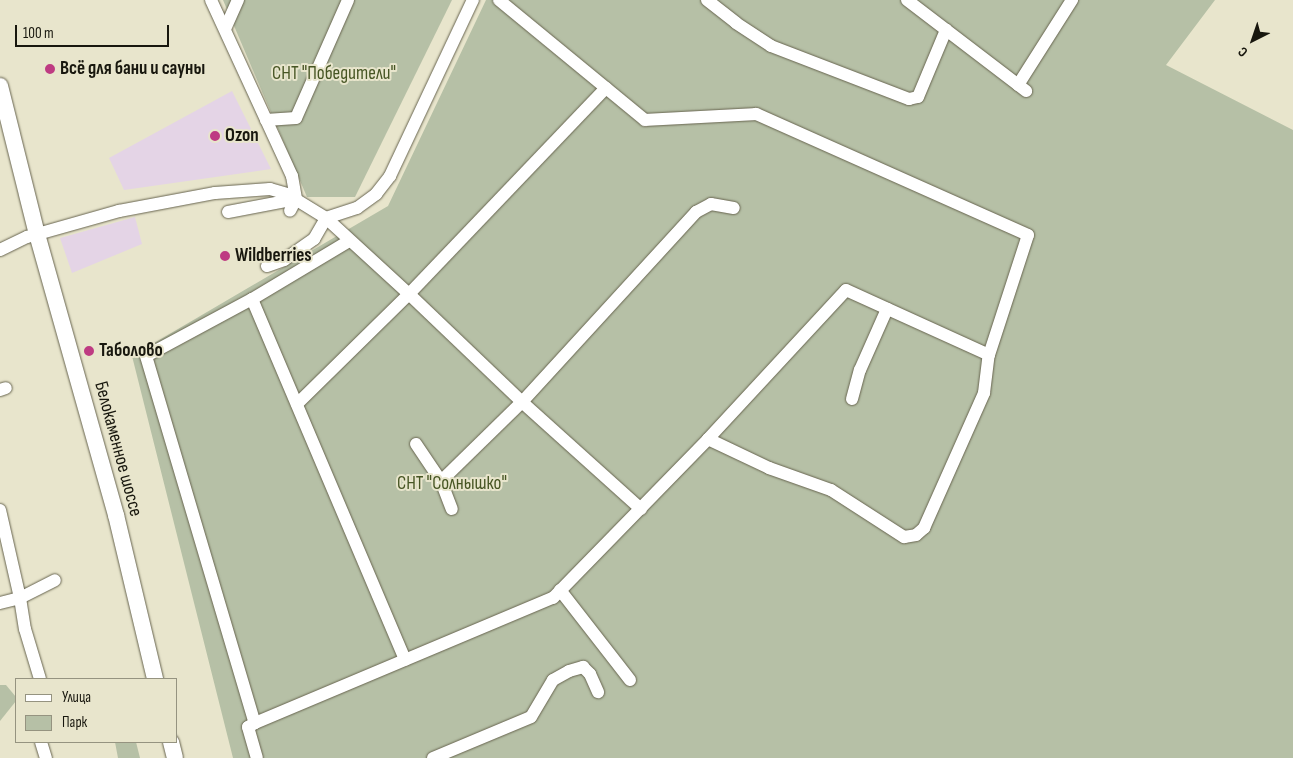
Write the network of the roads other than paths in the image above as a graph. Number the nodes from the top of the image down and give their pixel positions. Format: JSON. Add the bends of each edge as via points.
{"nodes":[{"id":1,"x":211,"y":0,"type":"edge"},
{"id":2,"x":238,"y":0,"type":"edge"},
{"id":3,"x":348,"y":0,"type":"edge"},
{"id":4,"x":473,"y":0,"type":"edge"},
{"id":5,"x":499,"y":0,"type":"edge"},
{"id":6,"x":707,"y":0,"type":"edge"},
{"id":7,"x":907,"y":0,"type":"edge"},
{"id":8,"x":1072,"y":0,"type":"edge"},
{"id":9,"x":225,"y":30,"type":"junction"},
{"id":10,"x":946,"y":30,"type":"junction"},
{"id":11,"x":0,"y":86,"type":"edge"},
{"id":12,"x":606,"y":88,"type":"junction"},
{"id":13,"x":266,"y":120,"type":"junction"},
{"id":14,"x":296,"y":199,"type":"junction"},
{"id":15,"x":734,"y":208,"type":"dead end"},
{"id":16,"x":290,"y":211,"type":"dead end"},
{"id":17,"x":228,"y":212,"type":"dead end"},
{"id":18,"x":326,"y":218,"type":"junction"},
{"id":19,"x":37,"y":234,"type":"junction"},
{"id":20,"x":349,"y":241,"type":"junction"},
{"id":21,"x":0,"y":250,"type":"edge"},
{"id":22,"x":267,"y":266,"type":"dead end"},
{"id":23,"x":409,"y":294,"type":"junction"},
{"id":24,"x":252,"y":299,"type":"junction"},
{"id":25,"x":887,"y":309,"type":"junction"},
{"id":26,"x":989,"y":355,"type":"junction"},
{"id":27,"x":852,"y":399,"type":"dead end"},
{"id":28,"x":522,"y":402,"type":"junction"},
{"id":29,"x":297,"y":404,"type":"junction"},
{"id":30,"x":708,"y":439,"type":"junction"},
{"id":31,"x":416,"y":444,"type":"dead end"},
{"id":32,"x":441,"y":482,"type":"junction"},
{"id":33,"x":452,"y":509,"type":"dead end"},
{"id":34,"x":641,"y":509,"type":"junction"},
{"id":35,"x":0,"y":510,"type":"edge"},
{"id":36,"x":55,"y":580,"type":"dead end"},
{"id":37,"x":560,"y":590,"type":"junction"},
{"id":38,"x":20,"y":598,"type":"junction"},
{"id":39,"x":0,"y":604,"type":"edge"},
{"id":40,"x":405,"y":660,"type":"junction"},
{"id":41,"x":40,"y":678,"type":"edge"},
{"id":42,"x":156,"y":678,"type":"edge"},
{"id":43,"x":630,"y":680,"type":"dead end"},
{"id":44,"x":598,"y":692,"type":"dead end"},
{"id":45,"x":255,"y":723,"type":"junction"},
{"id":46,"x":42,"y":743,"type":"edge"},
{"id":47,"x":171,"y":743,"type":"edge"},
{"id":48,"x":46,"y":758,"type":"edge"},
{"id":49,"x":175,"y":758,"type":"edge"},
{"id":50,"x":257,"y":758,"type":"edge"},
{"id":51,"x":433,"y":758,"type":"edge"}],
"edges":[{"from":1,"to":9,"type":"street"},
{"from":2,"to":9,"type":"street"},
{"from":3,"to":13,"type":"street","via":[[296,118]]},
{"from":4,"to":18,"type":"street","via":[[390,176],[376,194],[357,208]]},
{"from":5,"to":12,"type":"street"},
{"from":6,"to":10,"type":"street","via":[[771,46],[909,99],[918,96]]},
{"from":7,"to":10,"type":"street"},
{"from":8,"to":10,"type":"street","via":[[1022,88]]},
{"from":9,"to":13,"type":"street"},
{"from":11,"to":19,"type":"main road","name":"Белокаменное шоссе"},
{"from":12,"to":23,"type":"street"},
{"from":12,"to":26,"type":"street","via":[[646,120],[756,114],[1028,235]]},
{"from":13,"to":14,"type":"street","via":[[292,176]]},
{"from":14,"to":16,"type":"street"},
{"from":14,"to":17,"type":"street"},
{"from":14,"to":18,"type":"street"},
{"from":14,"to":19,"type":"street","via":[[270,189],[215,193],[120,211]]},
{"from":15,"to":28,"type":"street","via":[[712,204],[696,212]]},
{"from":18,"to":20,"type":"street"},
{"from":18,"to":22,"type":"street","via":[[314,238],[284,260]]},
{"from":19,"to":21,"type":"street"},
{"from":19,"to":42,"type":"main road","name":"Белокаменное шоссе","via":[[116,515]]},
{"from":20,"to":23,"type":"street"},
{"from":20,"to":24,"type":"street"},
{"from":23,"to":28,"type":"street"},
{"from":23,"to":29,"type":"street"},
{"from":24,"to":29,"type":"street"},
{"from":24,"to":45,"type":"street","via":[[146,356]]},
{"from":25,"to":26,"type":"street"},
{"from":25,"to":27,"type":"street","via":[[860,370]]},
{"from":25,"to":30,"type":"street","via":[[846,290]]},
{"from":26,"to":30,"type":"street","via":[[984,393],[924,528],[916,534],[904,537],[831,490],[769,468]]},
{"from":28,"to":32,"type":"street"},
{"from":28,"to":34,"type":"street"},
{"from":29,"to":40,"type":"street"},
{"from":30,"to":34,"type":"street"},
{"from":31,"to":32,"type":"street"},
{"from":32,"to":33,"type":"street"},
{"from":34,"to":37,"type":"street"},
{"from":35,"to":38,"type":"street"},
{"from":36,"to":38,"type":"street"},
{"from":37,"to":40,"type":"street","via":[[553,598]]},
{"from":37,"to":43,"type":"street"},
{"from":38,"to":39,"type":"street"},
{"from":38,"to":41,"type":"street","via":[[25,629]]},
{"from":40,"to":45,"type":"street"},
{"from":44,"to":51,"type":"street","via":[[590,674],[582,667],[569,672],[552,680],[531,717]]},
{"from":45,"to":50,"type":"street","via":[[248,727]]},
{"from":46,"to":48,"type":"street"},
{"from":47,"to":49,"type":"main road"}]}
